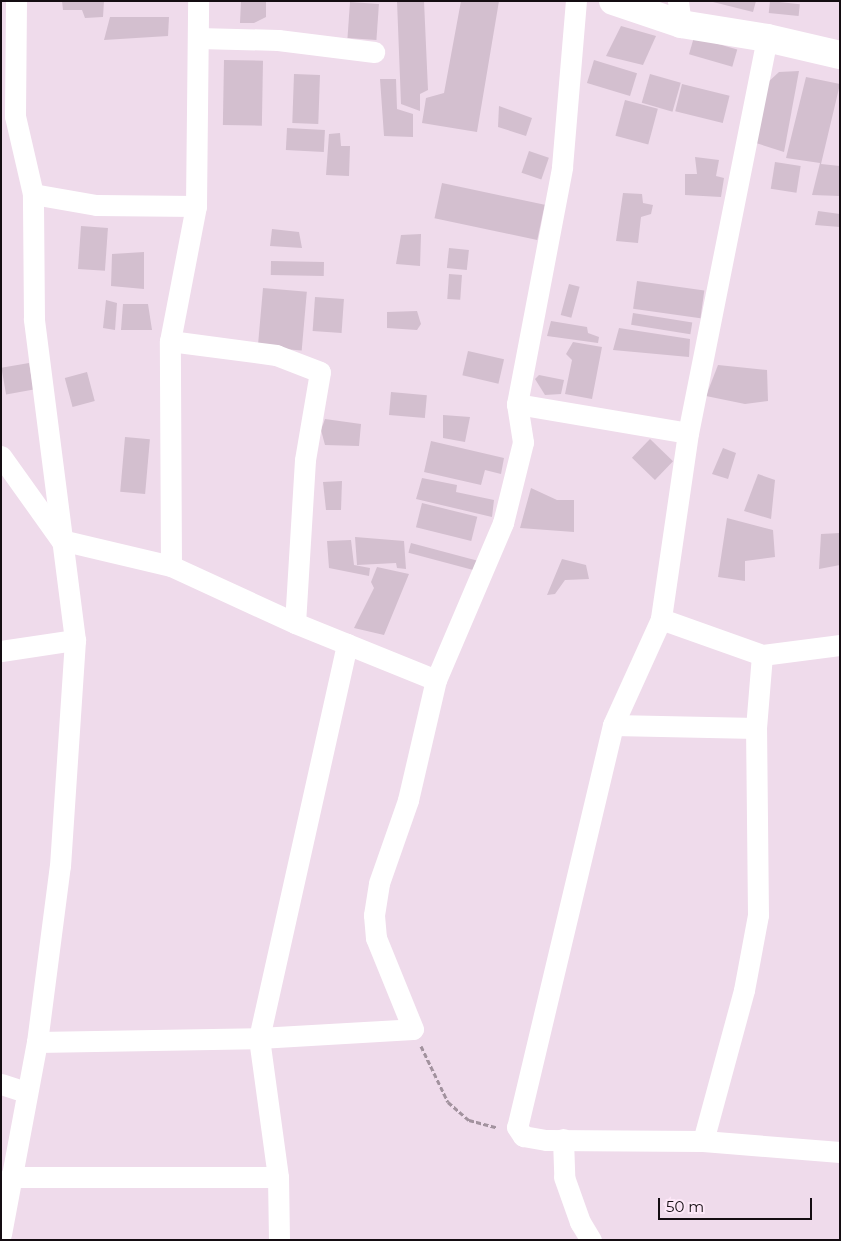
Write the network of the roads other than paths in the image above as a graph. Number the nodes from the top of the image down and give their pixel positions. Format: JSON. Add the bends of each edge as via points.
{"nodes":[{"id":1,"x":16,"y":1,"type":"edge"},
{"id":2,"x":198,"y":1,"type":"edge"},
{"id":3,"x":576,"y":1,"type":"edge"},
{"id":4,"x":612,"y":1,"type":"edge"},
{"id":5,"x":679,"y":13,"type":"edge"},
{"id":6,"x":198,"y":38,"type":"junction"},
{"id":7,"x":767,"y":38,"type":"junction"},
{"id":8,"x":374,"y":52,"type":"dead end"},
{"id":9,"x":840,"y":55,"type":"edge"},
{"id":10,"x":8,"y":116,"type":"edge"},
{"id":11,"x":33,"y":194,"type":"junction"},
{"id":12,"x":196,"y":206,"type":"junction"},
{"id":13,"x":170,"y":341,"type":"junction"},
{"id":14,"x":517,"y":404,"type":"junction"},
{"id":15,"x":688,"y":433,"type":"junction"},
{"id":16,"x":3,"y":464,"type":"edge"},
{"id":17,"x":61,"y":540,"type":"junction"},
{"id":18,"x":171,"y":566,"type":"junction"},
{"id":19,"x":661,"y":619,"type":"junction"},
{"id":20,"x":295,"y":623,"type":"junction"},
{"id":21,"x":75,"y":640,"type":"junction"},
{"id":22,"x":347,"y":644,"type":"junction"},
{"id":23,"x":840,"y":645,"type":"edge"},
{"id":24,"x":1,"y":651,"type":"edge"},
{"id":25,"x":762,"y":655,"type":"junction"},
{"id":26,"x":436,"y":680,"type":"junction"},
{"id":27,"x":614,"y":725,"type":"junction"},
{"id":28,"x":756,"y":728,"type":"junction"},
{"id":29,"x":259,"y":1038,"type":"junction"},
{"id":30,"x":37,"y":1042,"type":"junction"},
{"id":31,"x":1,"y":1084,"type":"edge"},
{"id":32,"x":26,"y":1092,"type":"junction"},
{"id":33,"x":563,"y":1139,"type":"junction"},
{"id":34,"x":703,"y":1141,"type":"junction"},
{"id":35,"x":840,"y":1152,"type":"edge"},
{"id":36,"x":10,"y":1177,"type":"junction"},
{"id":37,"x":278,"y":1177,"type":"junction"},
{"id":38,"x":2,"y":1234,"type":"edge"},
{"id":39,"x":279,"y":1240,"type":"edge"},
{"id":40,"x":591,"y":1240,"type":"edge"}],
"edges":[{"from":1,"to":10,"type":"street"},
{"from":2,"to":6,"type":"street"},
{"from":3,"to":14,"type":"street","via":[[562,167]]},
{"from":4,"to":5,"type":"main road"},
{"from":5,"to":7,"type":"main road"},
{"from":6,"to":8,"type":"street","via":[[278,40]]},
{"from":6,"to":12,"type":"street"},
{"from":7,"to":9,"type":"main road"},
{"from":7,"to":15,"type":"street"},
{"from":10,"to":11,"type":"street"},
{"from":11,"to":12,"type":"street","via":[[96,205]]},
{"from":11,"to":17,"type":"street","via":[[34,319]]},
{"from":12,"to":13,"type":"street"},
{"from":13,"to":18,"type":"street"},
{"from":13,"to":20,"type":"street","via":[[276,355],[320,372],[305,460]]},
{"from":14,"to":15,"type":"street"},
{"from":14,"to":26,"type":"street","via":[[523,442],[503,524]]},
{"from":15,"to":19,"type":"street"},
{"from":16,"to":17,"type":"street"},
{"from":17,"to":18,"type":"street"},
{"from":17,"to":21,"type":"street"},
{"from":18,"to":20,"type":"street"},
{"from":19,"to":25,"type":"street"},
{"from":19,"to":27,"type":"street"},
{"from":20,"to":22,"type":"street"},
{"from":21,"to":24,"type":"street"},
{"from":21,"to":30,"type":"street","via":[[60,866]]},
{"from":22,"to":26,"type":"street"},
{"from":22,"to":29,"type":"street"},
{"from":23,"to":25,"type":"street"},
{"from":25,"to":28,"type":"street"},
{"from":26,"to":29,"type":"street","via":[[408,800],[379,882],[374,915],[385,964],[413,1029]]},
{"from":27,"to":28,"type":"street"},
{"from":27,"to":33,"type":"street","via":[[517,1127],[523,1136]]},
{"from":28,"to":34,"type":"street","via":[[758,915],[744,990]]},
{"from":29,"to":30,"type":"street"},
{"from":29,"to":37,"type":"street"},
{"from":30,"to":32,"type":"street"},
{"from":31,"to":32,"type":"street"},
{"from":32,"to":36,"type":"street"},
{"from":33,"to":34,"type":"street"},
{"from":33,"to":40,"type":"street","via":[[564,1176],[580,1222]]},
{"from":34,"to":35,"type":"street"},
{"from":36,"to":37,"type":"street"},
{"from":36,"to":38,"type":"street"},
{"from":37,"to":39,"type":"street"}]}
